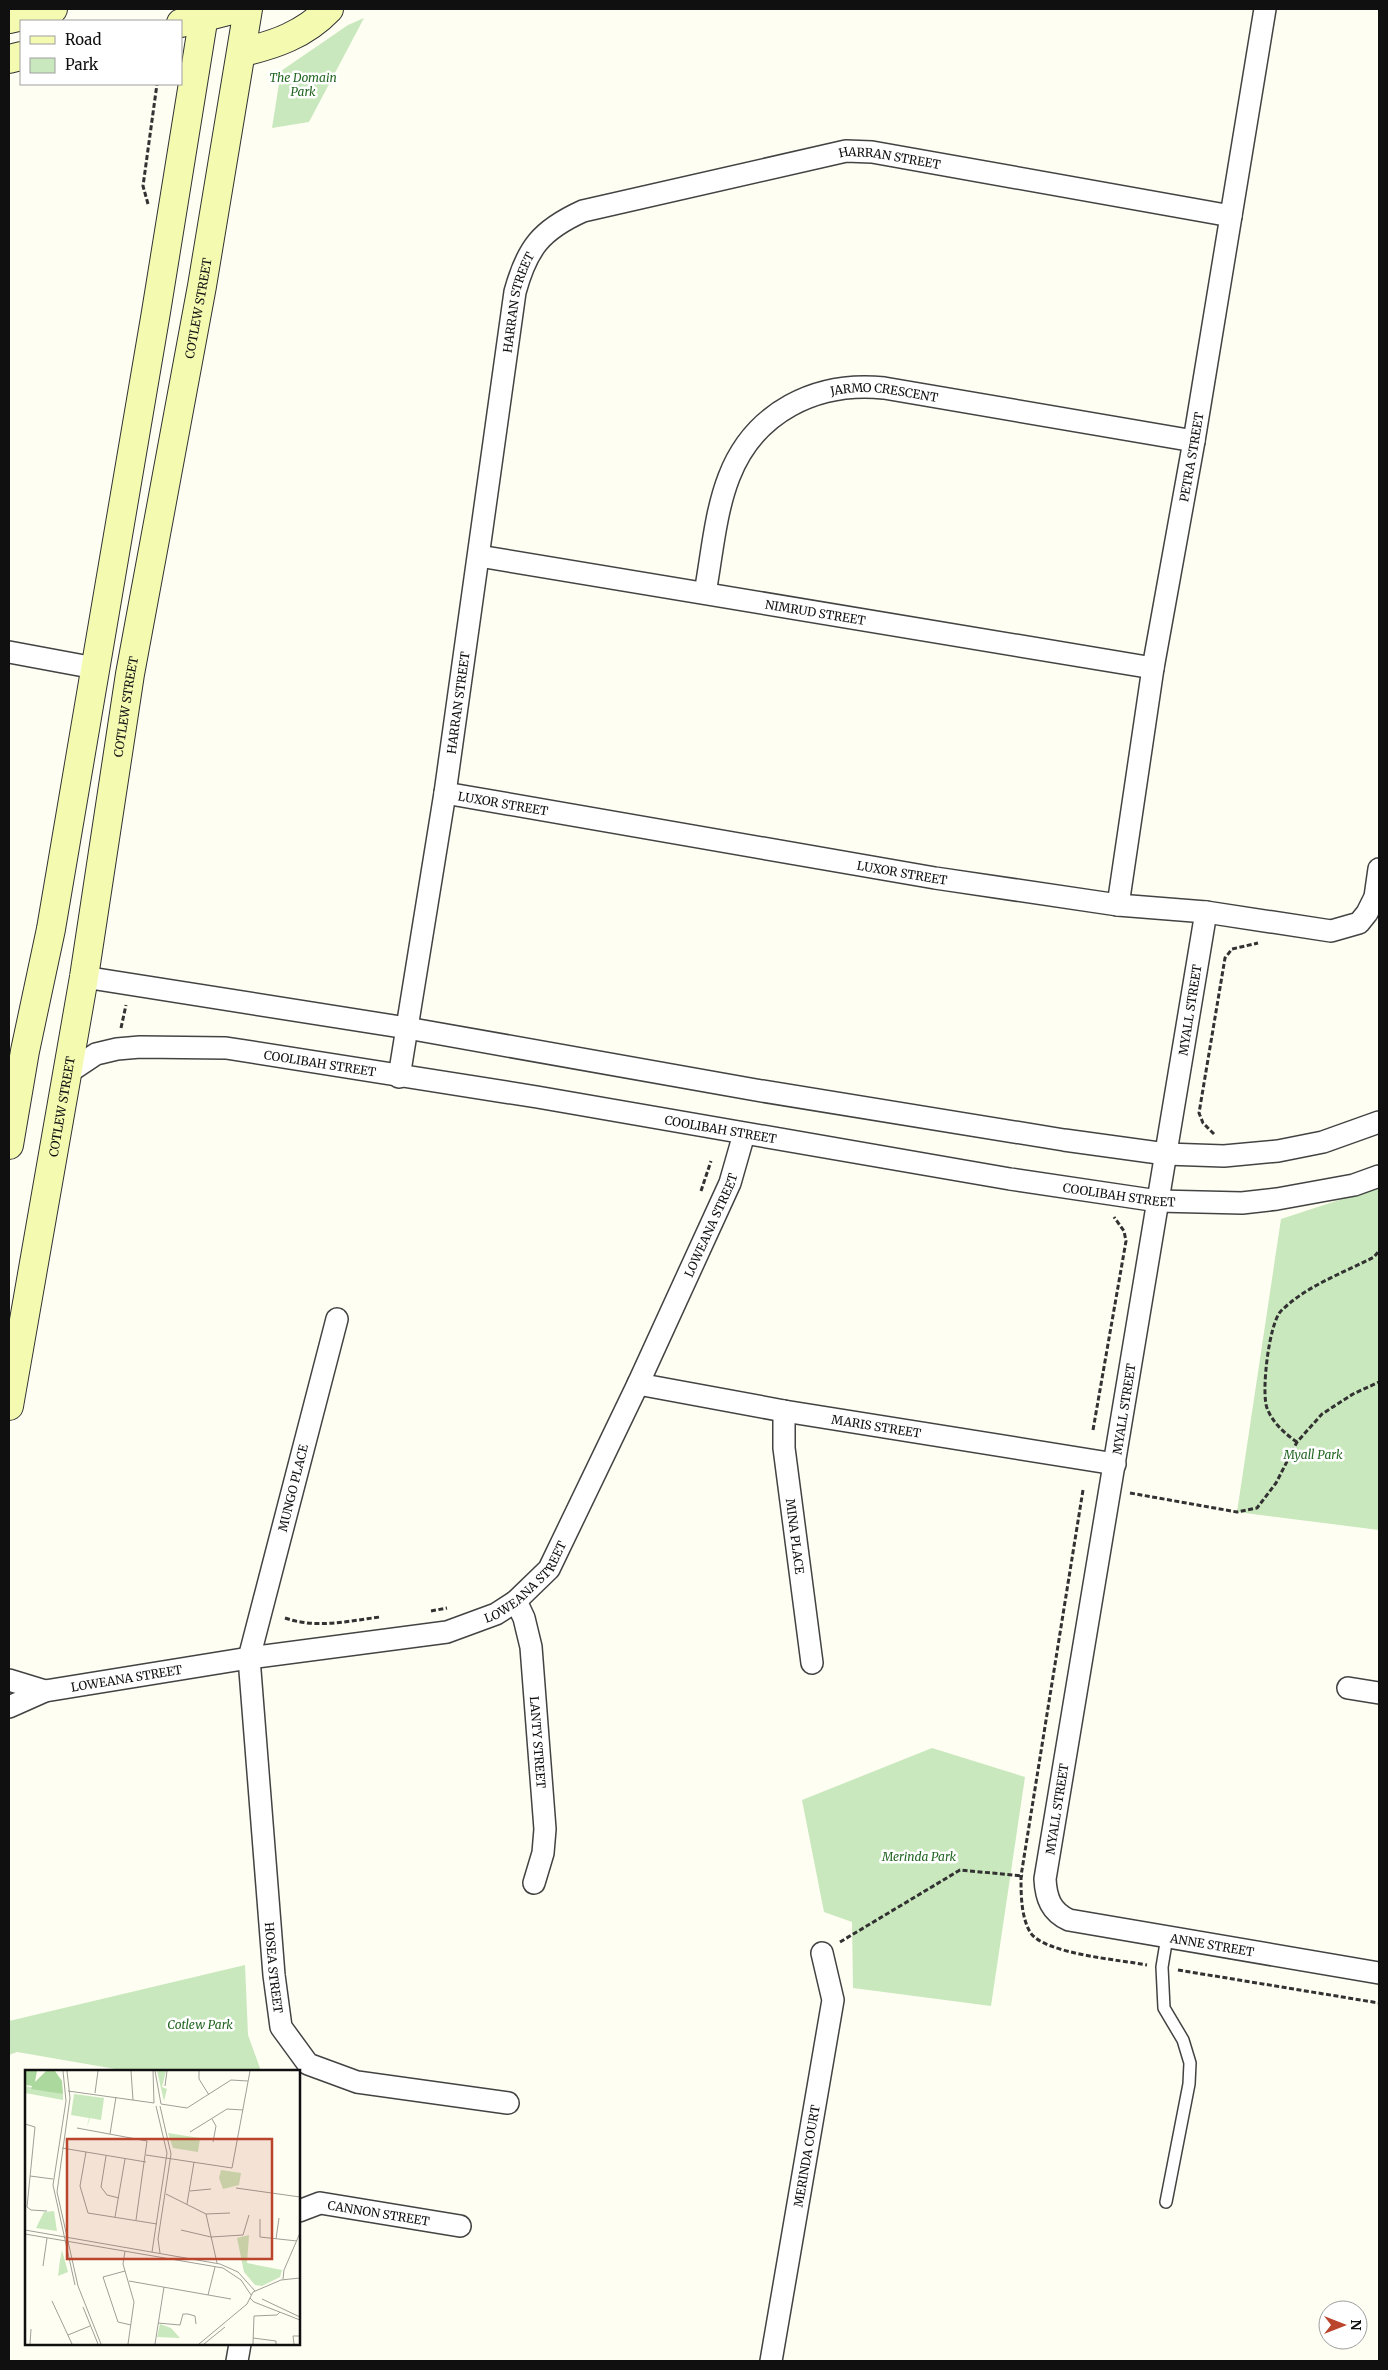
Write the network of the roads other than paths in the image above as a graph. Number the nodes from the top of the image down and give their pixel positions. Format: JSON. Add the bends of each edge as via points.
{"nodes":[{"id":1,"x":53,"y":9,"type":"edge"},
{"id":2,"x":236,"y":9,"type":"edge"},
{"id":3,"x":248,"y":9,"type":"edge"},
{"id":4,"x":329,"y":9,"type":"edge"},
{"id":5,"x":1265,"y":9,"type":"edge"},
{"id":6,"x":197,"y":16,"type":"edge"},
{"id":7,"x":9,"y":18,"type":"edge"},
{"id":8,"x":242,"y":52,"type":"junction"},
{"id":9,"x":1231,"y":216,"type":"junction"},
{"id":10,"x":1194,"y":442,"type":"junction"},
{"id":11,"x":479,"y":556,"type":"junction"},
{"id":12,"x":705,"y":593,"type":"junction"},
{"id":13,"x":9,"y":652,"type":"edge"},
{"id":14,"x":95,"y":668,"type":"junction"},
{"id":15,"x":1153,"y":668,"type":"junction"},
{"id":16,"x":445,"y":793,"type":"junction"},
{"id":17,"x":1379,"y":869,"type":"edge"},
{"id":18,"x":1118,"y":905,"type":"junction"},
{"id":19,"x":1206,"y":912,"type":"junction"},
{"id":20,"x":84,"y":977,"type":"junction"},
{"id":21,"x":407,"y":1028,"type":"junction"},
{"id":22,"x":25,"y":1051,"type":"junction"},
{"id":23,"x":66,"y":1074,"type":"junction"},
{"id":24,"x":399,"y":1077,"type":"junction"},
{"id":25,"x":1379,"y":1122,"type":"edge"},
{"id":26,"x":744,"y":1134,"type":"junction"},
{"id":27,"x":9,"y":1145,"type":"edge"},
{"id":28,"x":1166,"y":1154,"type":"junction"},
{"id":29,"x":1379,"y":1176,"type":"edge"},
{"id":30,"x":1158,"y":1201,"type":"junction"},
{"id":31,"x":337,"y":1318,"type":"dead end"},
{"id":32,"x":638,"y":1384,"type":"junction"},
{"id":33,"x":9,"y":1406,"type":"edge"},
{"id":34,"x":784,"y":1411,"type":"junction"},
{"id":35,"x":1115,"y":1464,"type":"junction"},
{"id":36,"x":516,"y":1601,"type":"junction"},
{"id":37,"x":249,"y":1658,"type":"junction"},
{"id":38,"x":812,"y":1663,"type":"dead end"},
{"id":39,"x":9,"y":1680,"type":"edge"},
{"id":40,"x":1348,"y":1688,"type":"dead end"},
{"id":41,"x":45,"y":1691,"type":"junction"},
{"id":42,"x":1379,"y":1693,"type":"edge"},
{"id":43,"x":9,"y":1707,"type":"edge"},
{"id":44,"x":534,"y":1883,"type":"dead end"},
{"id":45,"x":1051,"y":1906,"type":"joint"},
{"id":46,"x":1167,"y":1937,"type":"junction"},
{"id":47,"x":822,"y":1953,"type":"road end"},
{"id":48,"x":1379,"y":1973,"type":"edge"},
{"id":49,"x":508,"y":2103,"type":"dead end"},
{"id":50,"x":1166,"y":2202,"type":"dead end"},
{"id":51,"x":300,"y":2211,"type":"edge"},
{"id":52,"x":460,"y":2226,"type":"dead end"},
{"id":53,"x":240,"y":2345,"type":"edge"},
{"id":54,"x":238,"y":2361,"type":"edge"},
{"id":55,"x":771,"y":2361,"type":"edge"}],
"edges":[{"from":1,"to":7,"type":"main road"},
{"from":2,"to":6,"type":"main road"},
{"from":3,"to":8,"type":"main road","name":"COTLEW STREET"},
{"from":4,"to":8,"type":"main road","via":[[315,24],[272,46]]},
{"from":5,"to":9,"type":"street","name":"PETRA STREET"},
{"from":6,"to":14,"type":"main road","via":[[156,312]]},
{"from":8,"to":20,"type":"main road","name":"COTLEW STREET","via":[[130,674]]},
{"from":9,"to":10,"type":"street","name":"PETRA STREET"},
{"from":9,"to":11,"type":"street","name":"HARRAN STREET","via":[[863,150],[831,153],[583,210],[563,220],[535,244],[520,272]]},
{"from":10,"to":12,"type":"street","name":"JARMO CRESCENT","via":[[884,388],[846,386],[827,390],[791,405],[761,427],[737,458],[721,503]]},
{"from":10,"to":15,"type":"street","name":"PETRA STREET"},
{"from":11,"to":12,"type":"street","name":"NIMRUD STREET"},
{"from":11,"to":16,"type":"street","name":"HARRAN STREET"},
{"from":12,"to":15,"type":"street","name":"NIMRUD STREET"},
{"from":13,"to":14,"type":"street"},
{"from":14,"to":22,"type":"main road","via":[[51,929]]},
{"from":15,"to":18,"type":"street","name":"PETRA STREET"},
{"from":16,"to":18,"type":"street","name":"LUXOR STREET","via":[[926,876]]},
{"from":16,"to":21,"type":"street","name":"HARRAN STREET"},
{"from":17,"to":19,"type":"street","name":"LUXOR STREET","via":[[1375,897],[1367,913],[1359,922],[1330,931]]},
{"from":18,"to":19,"type":"street","name":"LUXOR STREET"},
{"from":19,"to":28,"type":"street","name":"MYALL STREET"},
{"from":20,"to":21,"type":"street"},
{"from":20,"to":22,"type":"main road","via":[[65,977],[50,988],[42,1027]]},
{"from":20,"to":23,"type":"main road","name":"COTLEW STREET"},
{"from":21,"to":24,"type":"street","name":"HARRAN STREET"},
{"from":21,"to":28,"type":"street","via":[[775,1093]]},
{"from":22,"to":27,"type":"main road"},
{"from":23,"to":24,"type":"street","name":"COOLIBAH STREET","via":[[96,1054],[117,1049],[168,1047],[226,1048]]},
{"from":23,"to":33,"type":"main road","name":"COTLEW STREET"},
{"from":24,"to":26,"type":"street","name":"COOLIBAH STREET","via":[[537,1097]]},
{"from":25,"to":28,"type":"street","via":[[1323,1142],[1278,1151],[1224,1156]]},
{"from":26,"to":30,"type":"street","name":"COOLIBAH STREET","via":[[1010,1180]]},
{"from":26,"to":32,"type":"street","name":"LOWEANA STREET","via":[[730,1183]]},
{"from":28,"to":30,"type":"street","name":"MYALL STREET"},
{"from":29,"to":30,"type":"street","name":"COOLIBAH STREET","via":[[1354,1185],[1277,1200],[1242,1203]]},
{"from":30,"to":35,"type":"street","name":"MYALL STREET"},
{"from":31,"to":37,"type":"street","name":"MUNGO PLACE"},
{"from":32,"to":34,"type":"street","name":"MARIS STREET"},
{"from":32,"to":36,"type":"street","name":"LOWEANA STREET","via":[[548,1569]]},
{"from":34,"to":35,"type":"street","name":"MARIS STREET"},
{"from":34,"to":38,"type":"street","name":"MINA PLACE","via":[[784,1448]]},
{"from":35,"to":45,"type":"street","name":"MYALL STREET","via":[[1045,1879]]},
{"from":36,"to":37,"type":"street","name":"LOWEANA STREET","via":[[488,1617],[447,1632]]},
{"from":36,"to":44,"type":"street","name":"LANTY STREET","via":[[531,1647],[545,1829],[543,1853]]},
{"from":37,"to":41,"type":"street","name":"LOWEANA STREET"},
{"from":37,"to":49,"type":"street","name":"HOSEA STREET","via":[[281,2027],[308,2064],[357,2082]]},
{"from":39,"to":41,"type":"street","name":"LOWEANA STREET"},
{"from":40,"to":42,"type":"street"},
{"from":41,"to":43,"type":"street","name":"LOWEANA STREET"},
{"from":45,"to":46,"type":"street","name":"ANNE STREET","via":[[1069,1920]]},
{"from":46,"to":48,"type":"street","name":"ANNE STREET"},
{"from":46,"to":50,"type":"lane","via":[[1162,1967],[1164,2008],[1183,2040],[1190,2063],[1189,2084]]},
{"from":47,"to":55,"type":"street","name":"MERINDA COURT","via":[[833,2000]]},
{"from":51,"to":52,"type":"street","name":"CANNON STREET","via":[[320,2203]]},
{"from":53,"to":54,"type":"street"}]}
